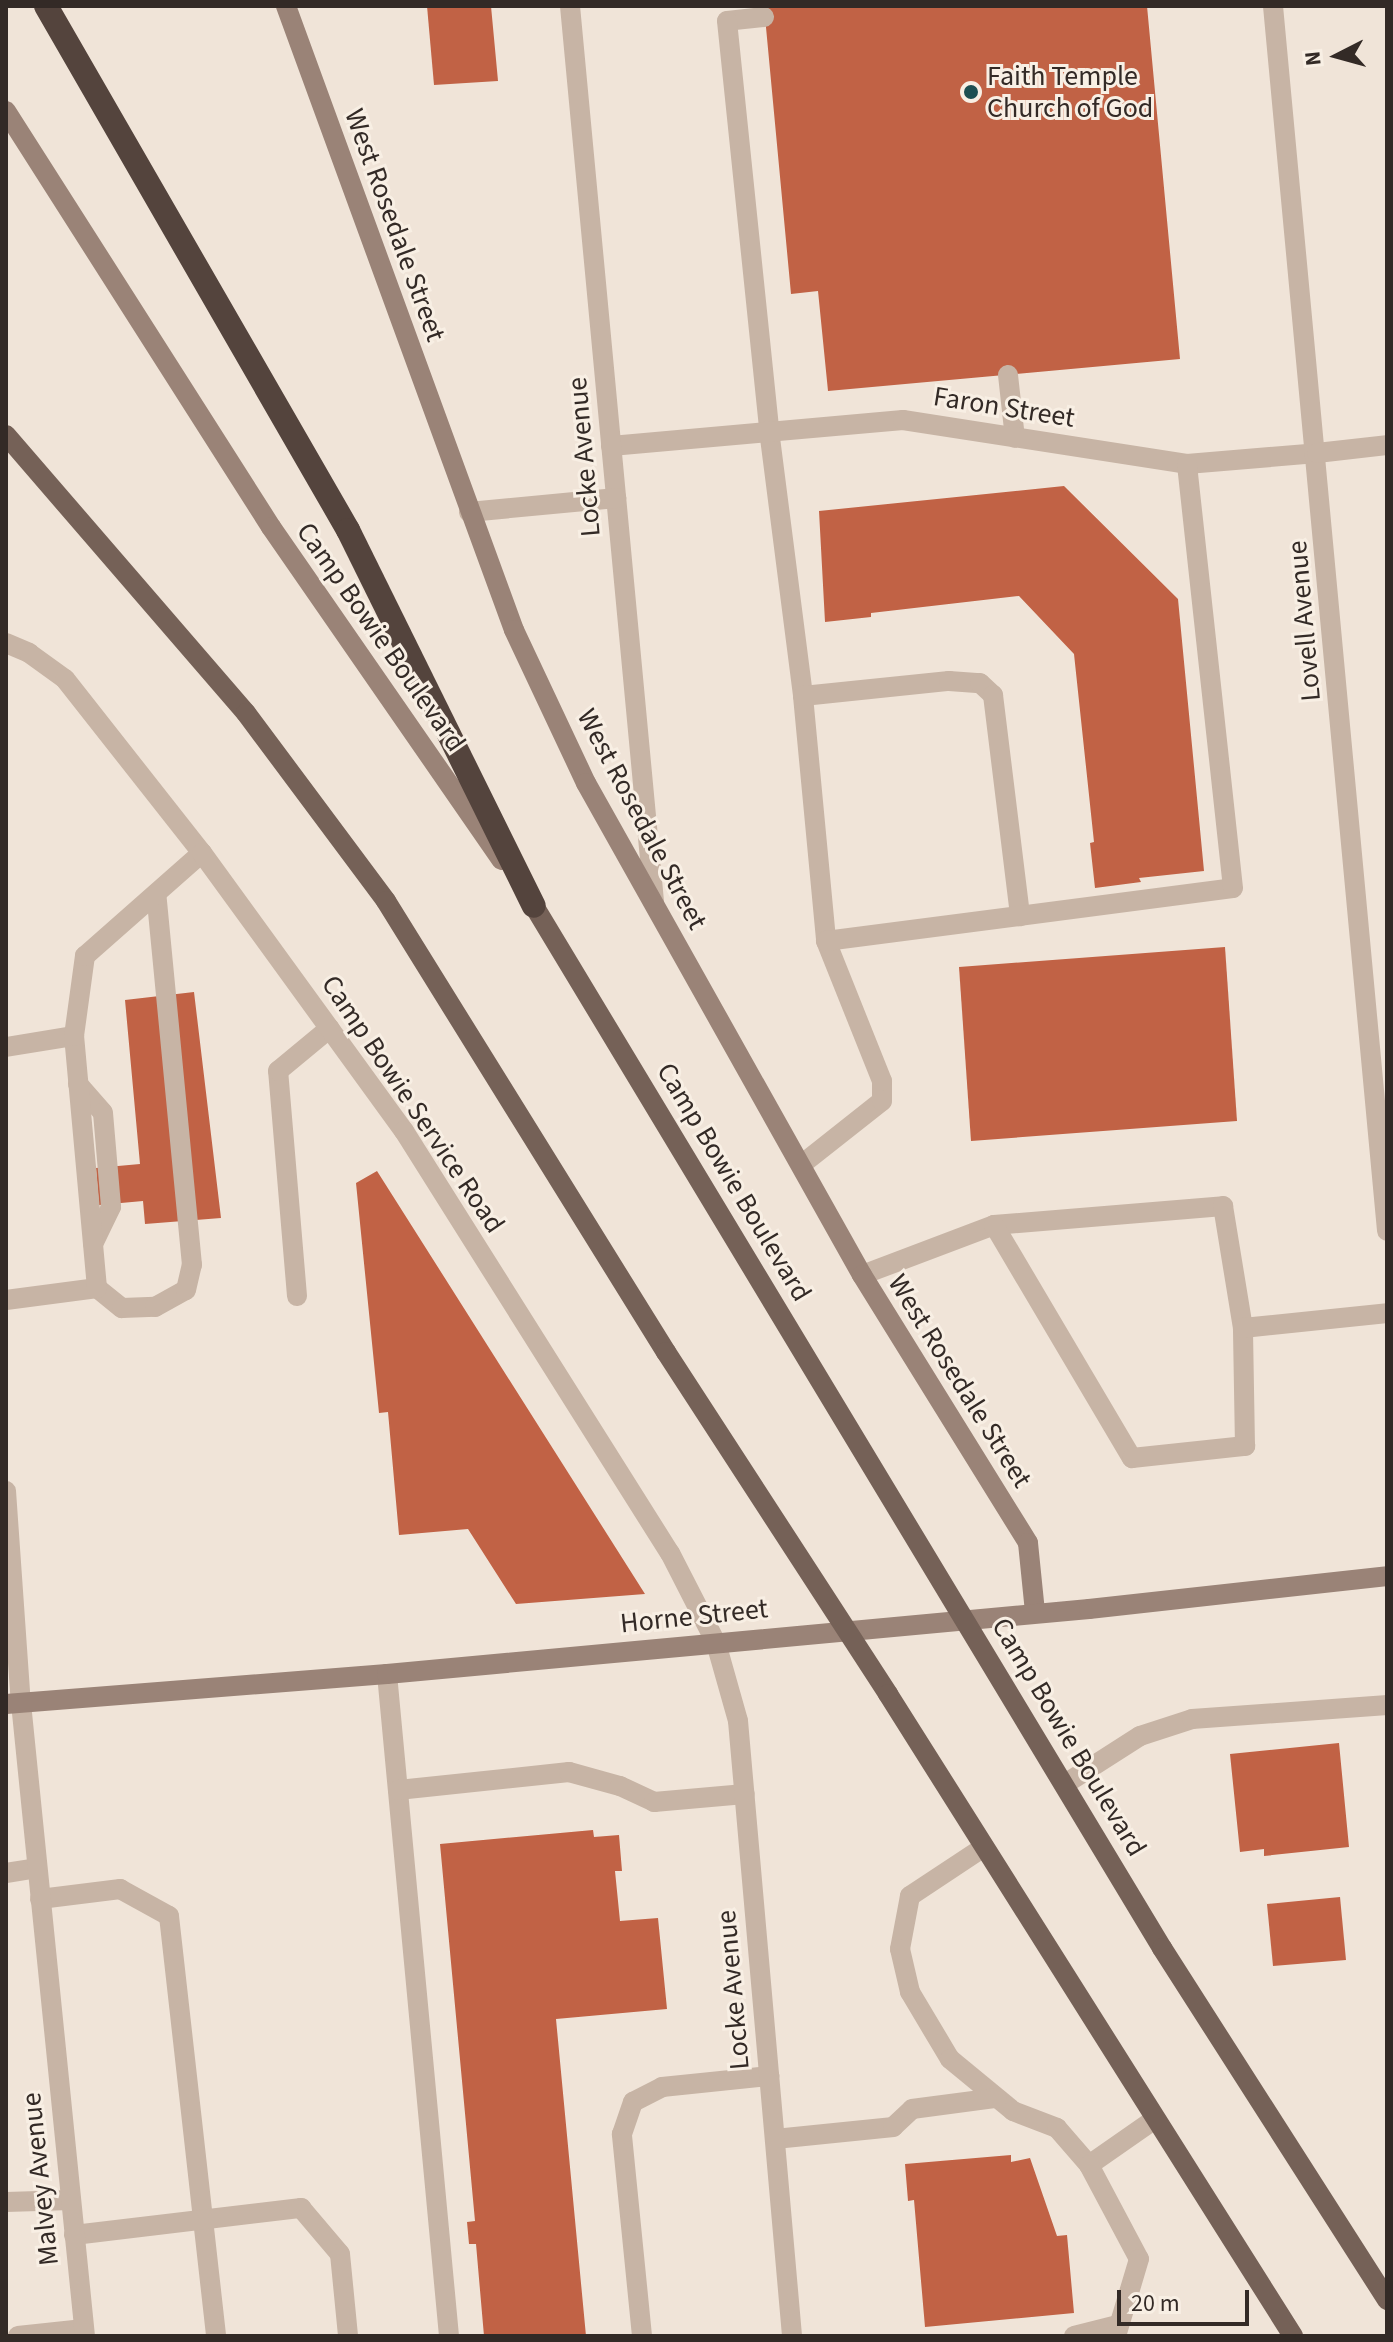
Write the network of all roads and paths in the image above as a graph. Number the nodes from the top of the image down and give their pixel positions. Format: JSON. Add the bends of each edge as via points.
{"nodes":[{"id":1,"x":46,"y":6,"type":"edge"},
{"id":2,"x":286,"y":6,"type":"edge"},
{"id":3,"x":570,"y":6,"type":"edge"},
{"id":4,"x":1273,"y":6,"type":"edge"},
{"id":5,"x":764,"y":17,"type":"dead end"},
{"id":6,"x":6,"y":111,"type":"edge"},
{"id":7,"x":1008,"y":375,"type":"dead end"},
{"id":8,"x":769,"y":430,"type":"junction"},
{"id":9,"x":6,"y":435,"type":"edge"},
{"id":10,"x":1015,"y":438,"type":"junction"},
{"id":11,"x":1387,"y":445,"type":"edge"},
{"id":12,"x":611,"y":446,"type":"junction"},
{"id":13,"x":1317,"y":453,"type":"junction"},
{"id":14,"x":1187,"y":464,"type":"junction"},
{"id":15,"x":616,"y":498,"type":"junction"},
{"id":16,"x":469,"y":512,"type":"junction"},
{"id":17,"x":6,"y":643,"type":"edge"},
{"id":18,"x":803,"y":696,"type":"junction"},
{"id":19,"x":202,"y":853,"type":"junction"},
{"id":20,"x":156,"y":894,"type":"junction"},
{"id":21,"x":654,"y":902,"type":"junction"},
{"id":22,"x":534,"y":906,"type":"junction"},
{"id":23,"x":1020,"y":916,"type":"junction"},
{"id":24,"x":826,"y":941,"type":"junction"},
{"id":25,"x":330,"y":1028,"type":"junction"},
{"id":26,"x":74,"y":1036,"type":"junction"},
{"id":27,"x":6,"y":1047,"type":"edge"},
{"id":28,"x":801,"y":1165,"type":"junction"},
{"id":29,"x":994,"y":1225,"type":"junction"},
{"id":30,"x":1387,"y":1231,"type":"edge"},
{"id":31,"x":862,"y":1275,"type":"junction"},
{"id":32,"x":97,"y":1288,"type":"junction"},
{"id":33,"x":297,"y":1296,"type":"dead end"},
{"id":34,"x":6,"y":1300,"type":"edge"},
{"id":35,"x":1387,"y":1313,"type":"edge"},
{"id":36,"x":1243,"y":1328,"type":"junction"},
{"id":37,"x":6,"y":1491,"type":"edge"},
{"id":38,"x":1387,"y":1576,"type":"edge"},
{"id":39,"x":10,"y":1612,"type":"edge"},
{"id":40,"x":1035,"y":1612,"type":"junction"},
{"id":41,"x":967,"y":1619,"type":"junction"},
{"id":42,"x":845,"y":1629,"type":"junction"},
{"id":43,"x":716,"y":1643,"type":"junction"},
{"id":44,"x":387,"y":1674,"type":"junction"},
{"id":45,"x":14,"y":1704,"type":"edge"},
{"id":46,"x":1387,"y":1705,"type":"edge"},
{"id":47,"x":1065,"y":1784,"type":"junction"},
{"id":48,"x":398,"y":1790,"type":"junction"},
{"id":49,"x":745,"y":1794,"type":"junction"},
{"id":50,"x":984,"y":1847,"type":"junction"},
{"id":51,"x":37,"y":1868,"type":"junction"},
{"id":52,"x":6,"y":1873,"type":"edge"},
{"id":53,"x":40,"y":1899,"type":"junction"},
{"id":54,"x":769,"y":2076,"type":"junction"},
{"id":55,"x":996,"y":2098,"type":"junction"},
{"id":56,"x":1155,"y":2119,"type":"junction"},
{"id":57,"x":775,"y":2139,"type":"junction"},
{"id":58,"x":1089,"y":2165,"type":"junction"},
{"id":59,"x":71,"y":2200,"type":"junction"},
{"id":60,"x":6,"y":2202,"type":"edge"},
{"id":61,"x":204,"y":2220,"type":"junction"},
{"id":62,"x":74,"y":2235,"type":"junction"},
{"id":63,"x":1387,"y":2300,"type":"edge"},
{"id":64,"x":1116,"y":2330,"type":"edge"},
{"id":65,"x":84,"y":2332,"type":"edge"},
{"id":66,"x":18,"y":2336,"type":"edge"},
{"id":67,"x":216,"y":2336,"type":"edge"},
{"id":68,"x":348,"y":2336,"type":"edge"},
{"id":69,"x":449,"y":2336,"type":"edge"},
{"id":70,"x":642,"y":2336,"type":"edge"},
{"id":71,"x":792,"y":2336,"type":"edge"},
{"id":72,"x":1074,"y":2336,"type":"edge"},
{"id":73,"x":1293,"y":2336,"type":"edge"}],
"edges":[{"from":1,"to":22,"type":"highway","via":[[348,530]]},
{"from":2,"to":16,"type":"main road","name":"West Rosedale Street"},
{"from":3,"to":12,"type":"street","name":"Locke Avenue"},
{"from":4,"to":13,"type":"street","name":"Lovell Avenue"},
{"from":5,"to":8,"type":"street","via":[[727,21]]},
{"from":6,"to":22,"type":"main road","name":"Camp Bowie Boulevard","via":[[271,527]]},
{"from":7,"to":10,"type":"street"},
{"from":8,"to":10,"type":"street","name":"Faron Street","via":[[903,420]]},
{"from":8,"to":12,"type":"street","name":"Faron Street"},
{"from":8,"to":18,"type":"street"},
{"from":9,"to":42,"type":"main road","via":[[246,713],[386,901]]},
{"from":10,"to":14,"type":"street","name":"Faron Street"},
{"from":11,"to":13,"type":"street","name":"Faron Street"},
{"from":12,"to":15,"type":"street","name":"Locke Avenue"},
{"from":13,"to":14,"type":"street","name":"Faron Street"},
{"from":13,"to":30,"type":"street","name":"Lovell Avenue"},
{"from":14,"to":23,"type":"street","via":[[1233,888]]},
{"from":15,"to":16,"type":"street"},
{"from":15,"to":21,"type":"street","name":"Locke Avenue"},
{"from":16,"to":21,"type":"main road","name":"West Rosedale Street","via":[[514,630],[586,783]]},
{"from":17,"to":19,"type":"street","name":"Camp Bowie Service Road","via":[[65,679]]},
{"from":18,"to":23,"type":"street","via":[[949,681],[980,683],[993,695]]},
{"from":18,"to":24,"type":"street"},
{"from":19,"to":20,"type":"street"},
{"from":19,"to":25,"type":"street","name":"Camp Bowie Service Road"},
{"from":20,"to":26,"type":"street","via":[[85,956]]},
{"from":20,"to":32,"type":"street","via":[[192,1265],[186,1290],[155,1307],[122,1308]]},
{"from":21,"to":28,"type":"main road","name":"West Rosedale Street"},
{"from":22,"to":41,"type":"main road","name":"Camp Bowie Boulevard"},
{"from":23,"to":24,"type":"street"},
{"from":24,"to":28,"type":"street","via":[[882,1081],[882,1101]]},
{"from":25,"to":33,"type":"street","via":[[278,1071]]},
{"from":25,"to":43,"type":"street","name":"Camp Bowie Service Road","via":[[404,1131],[645,1513]]},
{"from":26,"to":27,"type":"street"},
{"from":26,"to":32,"type":"street"},
{"from":28,"to":31,"type":"main road","name":"West Rosedale Street"},
{"from":29,"to":31,"type":"street"},
{"from":29,"to":36,"type":"street","via":[[1223,1206]]},
{"from":29,"to":36,"type":"street","via":[[1132,1458],[1245,1446]]},
{"from":31,"to":40,"type":"main road","name":"West Rosedale Street","via":[[1028,1543]]},
{"from":32,"to":34,"type":"street"},
{"from":35,"to":36,"type":"street"},
{"from":37,"to":39,"type":"street","name":"Malvey Avenue"},
{"from":38,"to":40,"type":"main road","name":"Horne Street"},
{"from":39,"to":45,"type":"street","name":"Malvey Avenue"},
{"from":40,"to":41,"type":"main road","name":"Horne Street"},
{"from":41,"to":42,"type":"main road","name":"Horne Street"},
{"from":41,"to":47,"type":"main road","name":"Camp Bowie Boulevard"},
{"from":42,"to":43,"type":"main road","name":"Horne Street"},
{"from":42,"to":50,"type":"main road"},
{"from":43,"to":44,"type":"main road","name":"Horne Street"},
{"from":43,"to":49,"type":"street","name":"Locke Avenue","via":[[738,1721]]},
{"from":44,"to":45,"type":"main road","name":"Horne Street"},
{"from":44,"to":48,"type":"street"},
{"from":45,"to":51,"type":"street","name":"Malvey Avenue"},
{"from":46,"to":47,"type":"street","via":[[1192,1719],[1140,1736]]},
{"from":47,"to":63,"type":"main road","name":"Camp Bowie Boulevard","via":[[1170,1961]]},
{"from":48,"to":49,"type":"street","via":[[569,1772],[654,1802]]},
{"from":48,"to":69,"type":"street"},
{"from":49,"to":54,"type":"street","name":"Locke Avenue"},
{"from":50,"to":55,"type":"street","via":[[910,1896],[900,1949],[910,1992],[950,2059]]},
{"from":50,"to":56,"type":"main road"},
{"from":51,"to":52,"type":"street"},
{"from":51,"to":53,"type":"street","name":"Malvey Avenue"},
{"from":53,"to":59,"type":"street","name":"Malvey Avenue"},
{"from":53,"to":61,"type":"street","via":[[120,1889],[169,1916]]},
{"from":54,"to":57,"type":"street","name":"Locke Avenue"},
{"from":54,"to":70,"type":"street","via":[[662,2087],[633,2102],[622,2134]]},
{"from":55,"to":57,"type":"street","via":[[912,2109],[893,2127]]},
{"from":55,"to":58,"type":"street","via":[[1013,2111],[1057,2128]]},
{"from":56,"to":58,"type":"street"},
{"from":56,"to":73,"type":"main road"},
{"from":57,"to":71,"type":"street","name":"Locke Avenue"},
{"from":58,"to":64,"type":"street","via":[[1139,2259]]},
{"from":59,"to":60,"type":"street"},
{"from":59,"to":62,"type":"street","name":"Malvey Avenue"},
{"from":61,"to":62,"type":"street"},
{"from":61,"to":67,"type":"street"},
{"from":61,"to":68,"type":"street","via":[[301,2208],[340,2254]]},
{"from":62,"to":65,"type":"street","name":"Malvey Avenue"},
{"from":64,"to":72,"type":"street"},
{"from":65,"to":66,"type":"street"}]}
